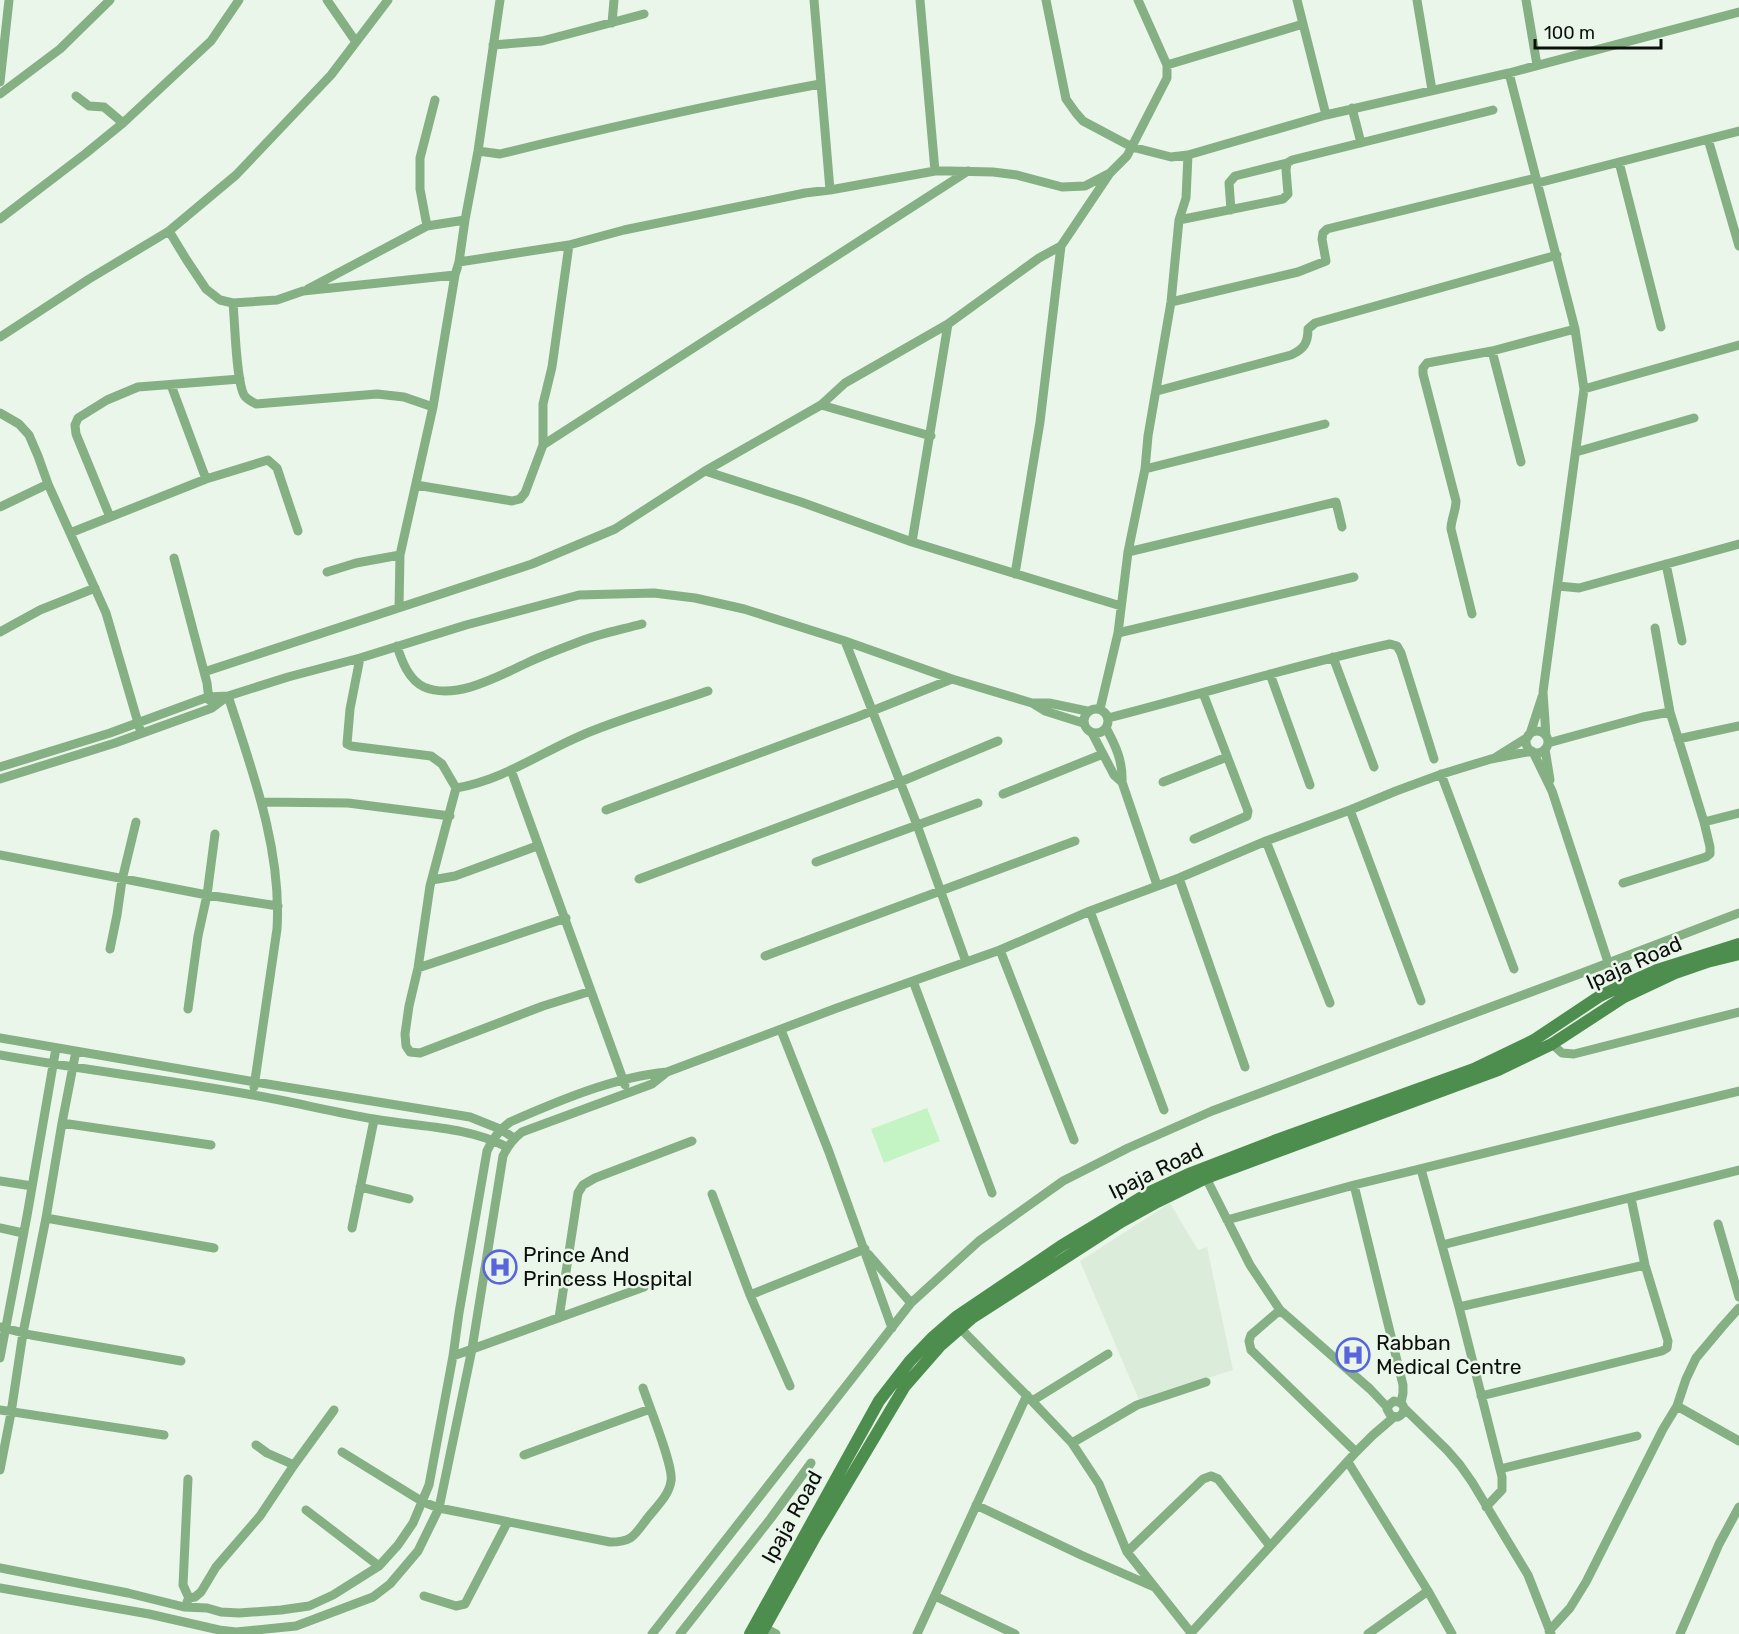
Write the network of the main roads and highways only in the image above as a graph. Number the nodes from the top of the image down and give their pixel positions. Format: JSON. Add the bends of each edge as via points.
{"nodes":[{"id":1,"x":1739,"y":944,"type":"edge"},
{"id":2,"x":1739,"y":954,"type":"edge"},
{"id":3,"x":1118,"y":1217,"type":"junction"},
{"id":4,"x":796,"y":1561,"type":"junction"},
{"id":5,"x":767,"y":1632,"type":"edge"},
{"id":6,"x":750,"y":1634,"type":"edge"}],
"edges":[{"from":1,"to":3,"type":"main road","name":"Ipaja Road","via":[[1657,970],[1619,987],[1534,1040],[1474,1069],[1191,1173],[1152,1191]]},
{"from":2,"to":3,"type":"main road","name":"Ipaja Road","via":[[1675,973],[1624,997],[1552,1044],[1498,1070],[1206,1178]]},
{"from":3,"to":4,"type":"main road","name":"Ipaja Road","via":[[972,1318],[934,1353],[905,1386],[815,1537]]},
{"from":3,"to":4,"type":"main road","name":"Ipaja Road","via":[[1061,1246],[957,1317],[910,1361],[879,1401]]},
{"from":4,"to":5,"type":"main road","name":"Ipaja Road"},
{"from":4,"to":6,"type":"main road","name":"Ipaja Road"}]}
